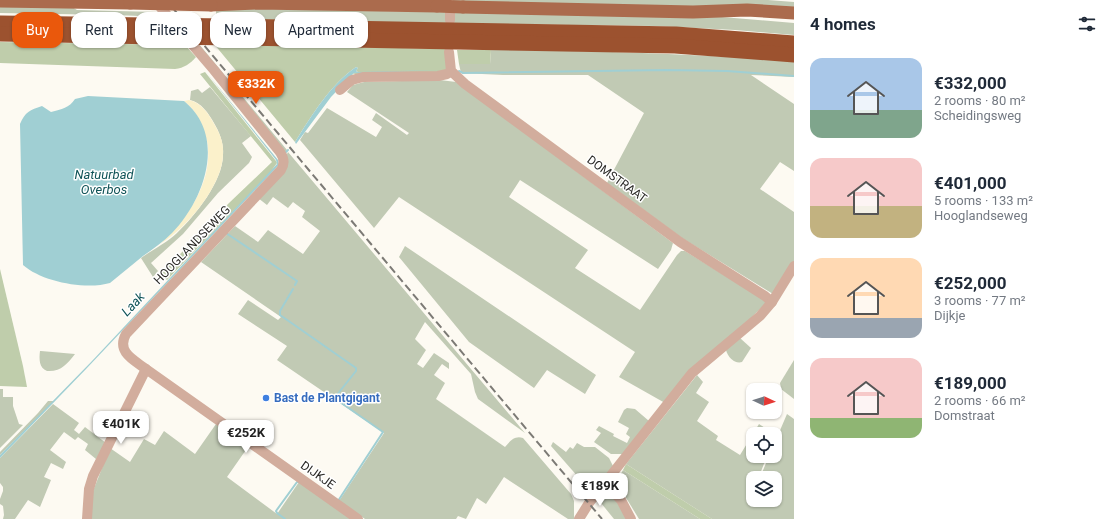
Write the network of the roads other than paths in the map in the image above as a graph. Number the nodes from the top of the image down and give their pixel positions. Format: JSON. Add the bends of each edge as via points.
{"nodes":[{"id":1,"x":155,"y":0,"type":"edge"},
{"id":2,"x":0,"y":1,"type":"edge"},
{"id":3,"x":55,"y":1,"type":"edge"},
{"id":4,"x":216,"y":2,"type":"edge"},
{"id":5,"x":453,"y":8,"type":"edge"},
{"id":6,"x":693,"y":12,"type":"junction"},
{"id":7,"x":794,"y":13,"type":"edge"},
{"id":8,"x":794,"y":21,"type":"edge"},
{"id":9,"x":0,"y":23,"type":"edge"},
{"id":10,"x":0,"y":34,"type":"edge"},
{"id":11,"x":794,"y":43,"type":"edge"},
{"id":12,"x":449,"y":52,"type":"dead end"},
{"id":13,"x":794,"y":55,"type":"edge"},
{"id":14,"x":451,"y":71,"type":"junction"},
{"id":15,"x":340,"y":90,"type":"dead end"},
{"id":16,"x":794,"y":266,"type":"edge"},
{"id":17,"x":772,"y":302,"type":"junction"},
{"id":18,"x":146,"y":369,"type":"junction"},
{"id":19,"x":605,"y":483,"type":"junction"},
{"id":20,"x":87,"y":519,"type":"edge"},
{"id":21,"x":358,"y":519,"type":"edge"},
{"id":22,"x":579,"y":519,"type":"edge"},
{"id":23,"x":631,"y":519,"type":"edge"}],
"edges":[{"from":1,"to":18,"type":"street","name":"HOOGLANDSEWEG","via":[[280,152],[284,165],[126,334],[122,344],[124,349]]},
{"from":2,"to":3,"type":"main road"},
{"from":3,"to":4,"type":"main road","bridge":true},
{"from":4,"to":5,"type":"main road","bridge":true},
{"from":5,"to":6,"type":"main road"},
{"from":6,"to":7,"type":"main road","via":[[747,10]]},
{"from":6,"to":8,"type":"main road"},
{"from":9,"to":11,"type":"highway","bridge":true,"via":[[676,34]]},
{"from":10,"to":13,"type":"highway","bridge":true,"via":[[675,46]]},
{"from":12,"to":14,"type":"street"},
{"from":14,"to":15,"type":"street","via":[[438,76],[363,77],[352,80]]},
{"from":14,"to":17,"type":"street","name":"DOMSTRAAT","via":[[465,84],[679,241]]},
{"from":16,"to":17,"type":"street"},
{"from":17,"to":19,"type":"street","via":[[760,316],[692,374]]},
{"from":18,"to":20,"type":"street","via":[[93,476],[89,489]]},
{"from":18,"to":21,"type":"street","name":"DIJKJE"},
{"from":19,"to":22,"type":"street"},
{"from":19,"to":23,"type":"street","via":[[620,500]]}]}
